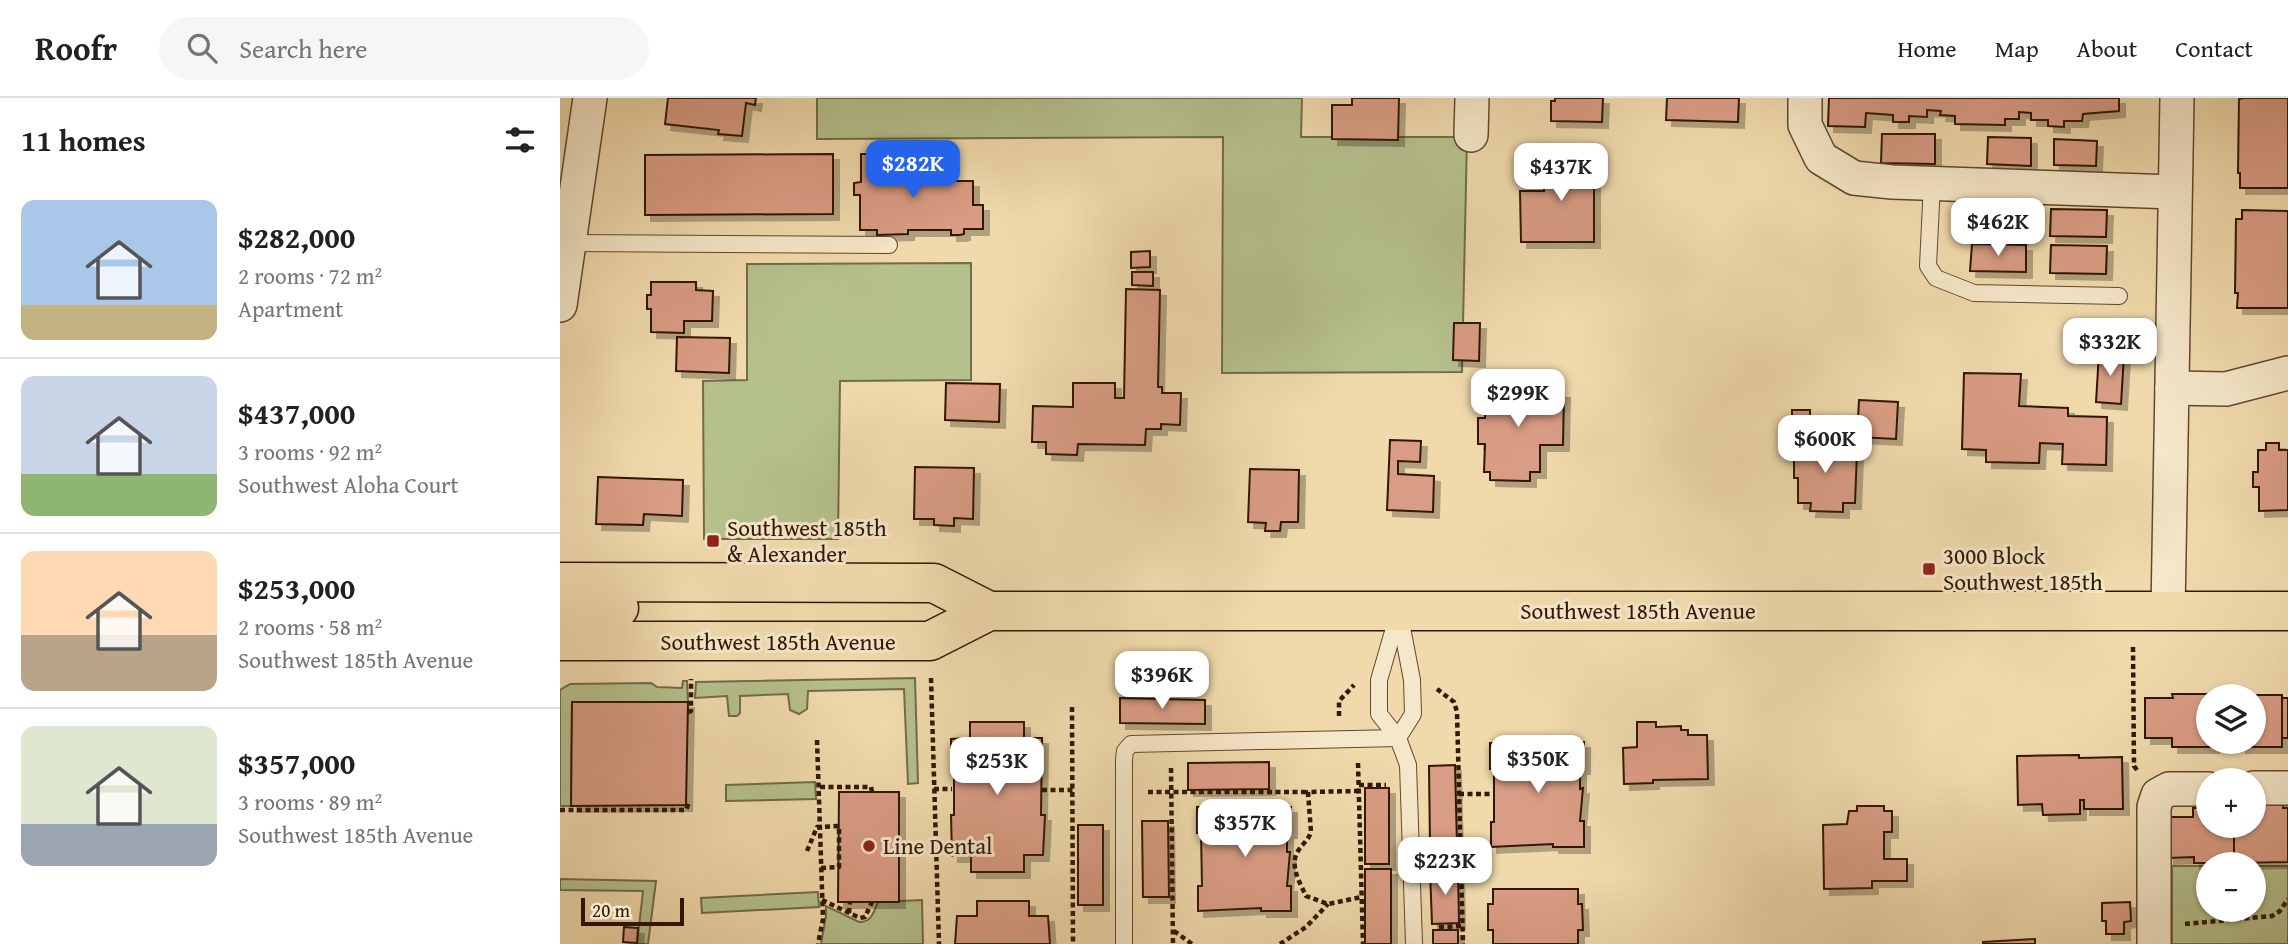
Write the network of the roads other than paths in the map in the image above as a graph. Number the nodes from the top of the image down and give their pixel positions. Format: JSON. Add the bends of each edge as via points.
{"nodes":[{"id":1,"x":590,"y":98,"type":"edge"},
{"id":2,"x":1472,"y":98,"type":"edge"},
{"id":3,"x":1805,"y":98,"type":"edge"},
{"id":4,"x":2177,"y":98,"type":"edge"},
{"id":5,"x":1471,"y":135,"type":"dead end"},
{"id":6,"x":1932,"y":183,"type":"junction"},
{"id":7,"x":2174,"y":192,"type":"junction"},
{"id":8,"x":569,"y":243,"type":"junction"},
{"id":9,"x":889,"y":245,"type":"dead end"},
{"id":10,"x":2119,"y":296,"type":"dead end"},
{"id":11,"x":560,"y":304,"type":"edge"},
{"id":12,"x":2288,"y":373,"type":"edge"},
{"id":13,"x":2172,"y":388,"type":"junction"},
{"id":14,"x":560,"y":582,"type":"edge"},
{"id":15,"x":813,"y":583,"type":"junction"},
{"id":16,"x":560,"y":609,"type":"edge"},
{"id":17,"x":989,"y":611,"type":"junction"},
{"id":18,"x":1399,"y":611,"type":"junction"},
{"id":19,"x":2150,"y":611,"type":"junction"},
{"id":20,"x":2288,"y":611,"type":"edge"},
{"id":21,"x":560,"y":641,"type":"edge"},
{"id":22,"x":1398,"y":738,"type":"junction"},
{"id":23,"x":2266,"y":788,"type":"edge"},
{"id":24,"x":2288,"y":788,"type":"edge"},
{"id":25,"x":2196,"y":790,"type":"edge"},
{"id":26,"x":2154,"y":937,"type":"edge"},
{"id":27,"x":1124,"y":944,"type":"edge"},
{"id":28,"x":1414,"y":944,"type":"edge"}],
"edges":[{"from":1,"to":8,"type":"street"},
{"from":2,"to":5,"type":"street"},
{"from":3,"to":6,"type":"street","via":[[1805,125],[1821,158],[1854,178]]},
{"from":4,"to":7,"type":"street"},
{"from":6,"to":7,"type":"street"},
{"from":6,"to":10,"type":"lane","via":[[1928,267],[1936,278],[1985,295]]},
{"from":7,"to":13,"type":"street"},
{"from":8,"to":9,"type":"lane"},
{"from":8,"to":11,"type":"street"},
{"from":12,"to":13,"type":"street","via":[[2226,389]]},
{"from":13,"to":19,"type":"street"},
{"from":14,"to":15,"type":"main road","name":"Southwest 185th Avenue"},
{"from":15,"to":16,"type":"main road","via":[[742,609]]},
{"from":15,"to":17,"type":"main road","name":"Southwest 185th Avenue","via":[[934,583]]},
{"from":17,"to":18,"type":"main road","name":"Southwest 185th Avenue"},
{"from":17,"to":21,"type":"main road","name":"Southwest 185th Avenue","via":[[930,641]]},
{"from":18,"to":19,"type":"main road","name":"Southwest 185th Avenue"},
{"from":18,"to":22,"type":"lane","via":[[1412,680],[1413,714]]},
{"from":18,"to":22,"type":"lane","via":[[1379,680],[1379,714]]},
{"from":19,"to":20,"type":"main road","name":"Southwest 185th Avenue"},
{"from":22,"to":27,"type":"lane","via":[[1131,744],[1125,751]]},
{"from":22,"to":28,"type":"lane","via":[[1408,765]]},
{"from":23,"to":24,"type":"street"},
{"from":25,"to":26,"type":"street","via":[[2163,792],[2154,807]]}]}
